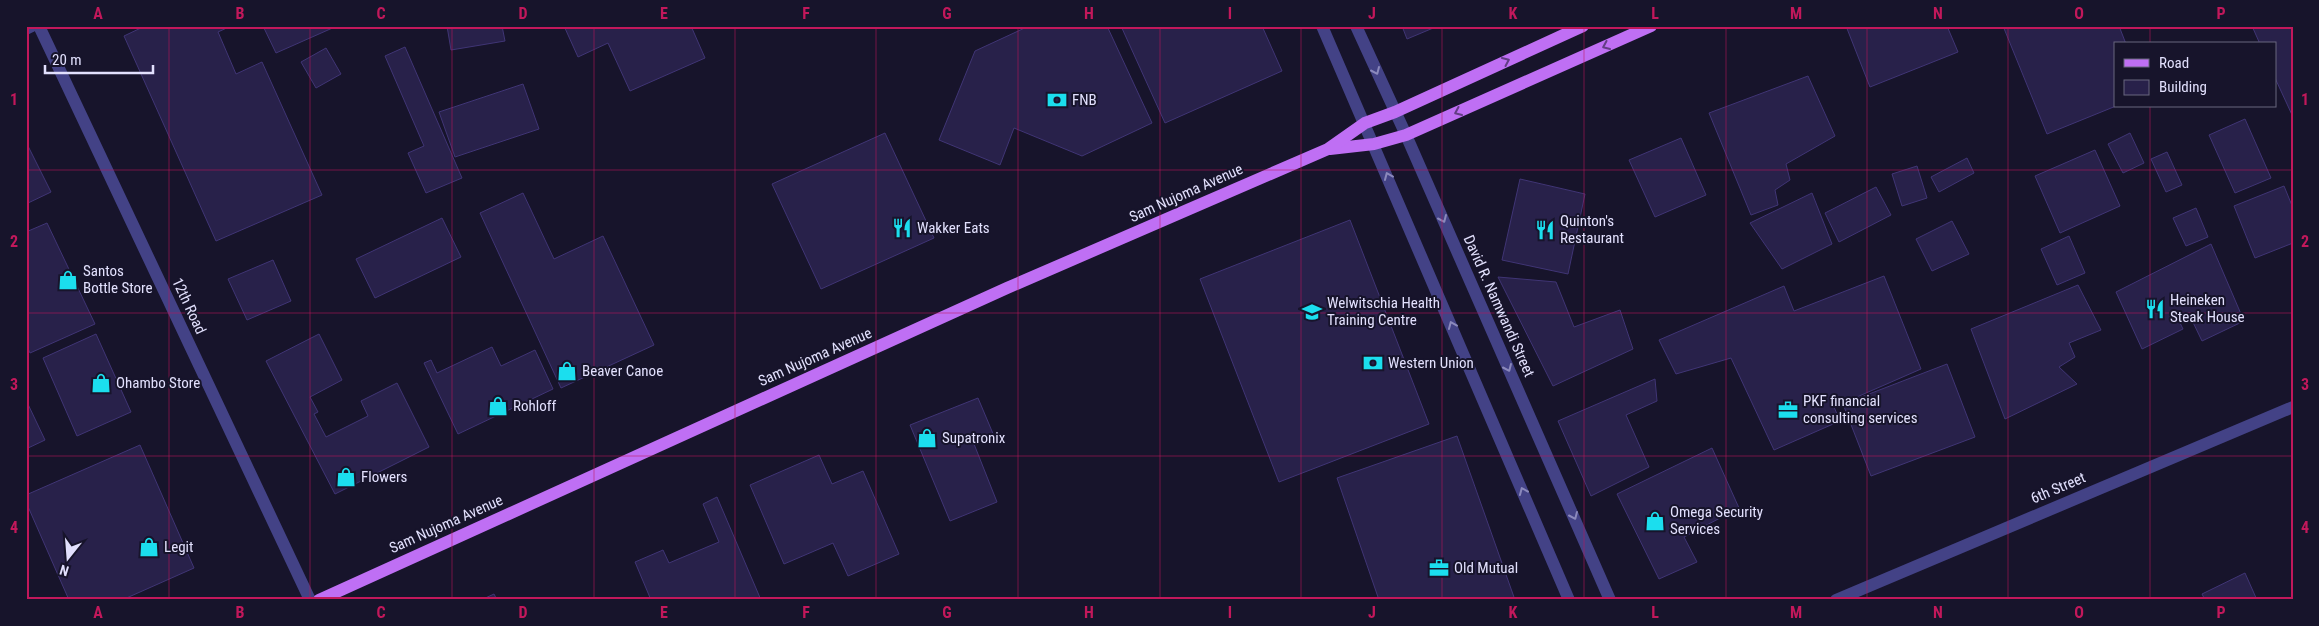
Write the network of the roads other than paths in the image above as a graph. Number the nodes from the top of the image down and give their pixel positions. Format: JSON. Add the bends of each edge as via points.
{"nodes":[{"id":1,"x":32,"y":26,"type":"edge"},
{"id":2,"x":39,"y":26,"type":"edge"},
{"id":3,"x":1322,"y":26,"type":"edge"},
{"id":4,"x":1356,"y":26,"type":"edge"},
{"id":5,"x":1583,"y":26,"type":"edge"},
{"id":6,"x":1651,"y":26,"type":"edge"},
{"id":7,"x":26,"y":29,"type":"edge"},
{"id":8,"x":1395,"y":112,"type":"junction"},
{"id":9,"x":1365,"y":123,"type":"junction"},
{"id":10,"x":1406,"y":135,"type":"junction"},
{"id":11,"x":1374,"y":144,"type":"junction"},
{"id":12,"x":1328,"y":149,"type":"junction"},
{"id":13,"x":2293,"y":407,"type":"edge"},
{"id":14,"x":310,"y":600,"type":"edge"},
{"id":15,"x":319,"y":600,"type":"edge"},
{"id":16,"x":1569,"y":600,"type":"edge"},
{"id":17,"x":1610,"y":600,"type":"edge"},
{"id":18,"x":1836,"y":600,"type":"edge"}],
"edges":[{"from":1,"to":7,"type":"street"},
{"from":2,"to":14,"type":"street","name":"12th Road"},
{"from":3,"to":9,"type":"street"},
{"from":4,"to":8,"type":"street","name":"David R. Namwandi Street","one_way":true},
{"from":8,"to":5,"type":"main road","name":"Sam Nujoma Avenue","one_way":true},
{"from":6,"to":10,"type":"main road","name":"Sam Nujoma Avenue","one_way":true},
{"from":8,"to":9,"type":"main road","name":"Sam Nujoma Avenue"},
{"from":8,"to":10,"type":"street","name":"David R. Namwandi Street"},
{"from":9,"to":11,"type":"street"},
{"from":9,"to":12,"type":"main road","name":"Sam Nujoma Avenue"},
{"from":10,"to":11,"type":"main road","name":"Sam Nujoma Avenue"},
{"from":10,"to":17,"type":"street","name":"David R. Namwandi Street","one_way":true},
{"from":11,"to":12,"type":"main road","name":"Sam Nujoma Avenue"},
{"from":16,"to":11,"type":"street","one_way":true},
{"from":12,"to":15,"type":"main road","name":"Sam Nujoma Avenue","via":[[999,292]]},
{"from":13,"to":18,"type":"street","name":"6th Street"}]}
